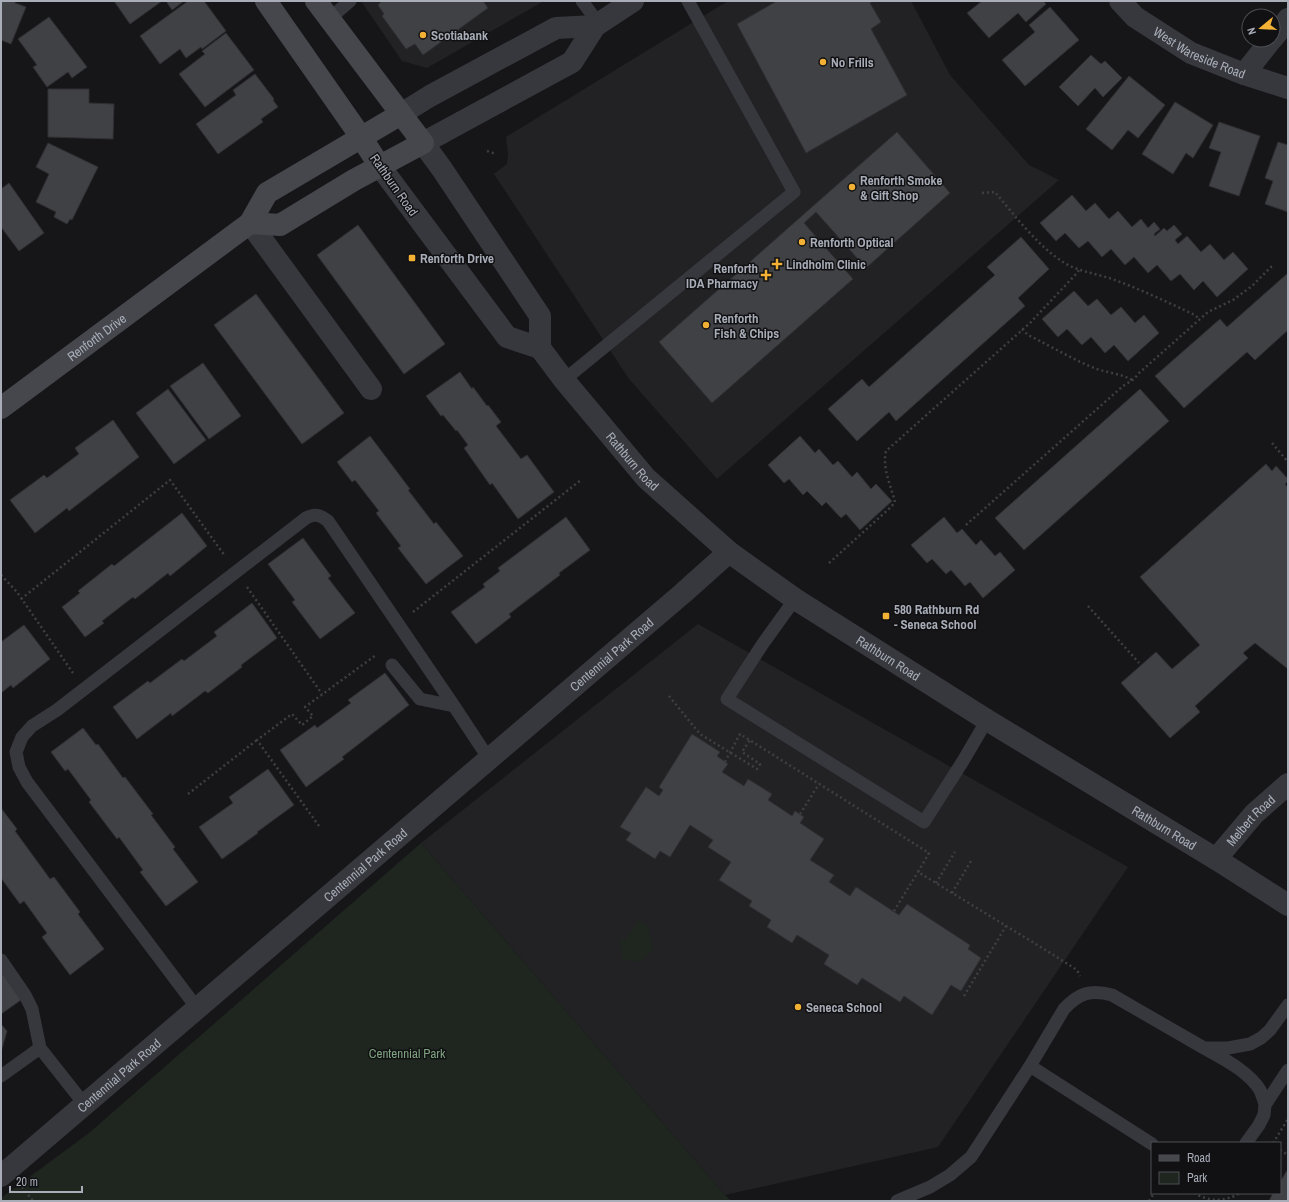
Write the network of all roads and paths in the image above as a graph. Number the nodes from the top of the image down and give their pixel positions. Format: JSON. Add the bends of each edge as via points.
{"nodes":[{"id":1,"x":266,"y":1,"type":"edge"},
{"id":2,"x":316,"y":1,"type":"edge"},
{"id":3,"x":350,"y":1,"type":"edge"},
{"id":4,"x":582,"y":1,"type":"edge"},
{"id":5,"x":634,"y":1,"type":"edge"},
{"id":6,"x":688,"y":1,"type":"edge"},
{"id":7,"x":1120,"y":1,"type":"edge"},
{"id":8,"x":329,"y":19,"type":"junction"},
{"id":9,"x":1288,"y":19,"type":"edge"},
{"id":10,"x":597,"y":25,"type":"junction"},
{"id":11,"x":1281,"y":28,"type":"edge"},
{"id":12,"x":1265,"y":48,"type":"edge"},
{"id":13,"x":1244,"y":74,"type":"junction"},
{"id":14,"x":1288,"y":88,"type":"edge"},
{"id":15,"x":401,"y":114,"type":"junction"},
{"id":16,"x":361,"y":137,"type":"junction"},
{"id":17,"x":422,"y":143,"type":"junction"},
{"id":18,"x":487,"y":151,"type":"dead end"},
{"id":19,"x":496,"y":154,"type":"dead end"},
{"id":20,"x":379,"y":165,"type":"junction"},
{"id":21,"x":982,"y":193,"type":"dead end"},
{"id":22,"x":250,"y":222,"type":"junction"},
{"id":23,"x":1275,"y":266,"type":"dead end"},
{"id":24,"x":1079,"y":270,"type":"junction"},
{"id":25,"x":1200,"y":319,"type":"junction"},
{"id":26,"x":1022,"y":330,"type":"junction"},
{"id":27,"x":540,"y":348,"type":"junction"},
{"id":28,"x":564,"y":380,"type":"junction"},
{"id":29,"x":1132,"y":380,"type":"junction"},
{"id":30,"x":371,"y":389,"type":"dead end"},
{"id":31,"x":1,"y":408,"type":"edge"},
{"id":32,"x":1272,"y":443,"type":"dead end"},
{"id":33,"x":1288,"y":462,"type":"edge"},
{"id":34,"x":581,"y":480,"type":"dead end"},
{"id":35,"x":966,"y":524,"type":"dead end"},
{"id":36,"x":729,"y":552,"type":"junction"},
{"id":37,"x":829,"y":563,"type":"dead end"},
{"id":38,"x":236,"y":572,"type":"junction"},
{"id":39,"x":1,"y":575,"type":"edge"},
{"id":40,"x":21,"y":599,"type":"junction"},
{"id":41,"x":795,"y":599,"type":"junction"},
{"id":42,"x":1088,"y":606,"type":"dead end"},
{"id":43,"x":402,"y":628,"type":"junction"},
{"id":44,"x":1139,"y":663,"type":"dead end"},
{"id":45,"x":392,"y":665,"type":"dead end"},
{"id":46,"x":84,"y":689,"type":"junction"},
{"id":47,"x":322,"y":694,"type":"junction"},
{"id":48,"x":669,"y":696,"type":"dead end"},
{"id":49,"x":454,"y":706,"type":"junction"},
{"id":50,"x":986,"y":720,"type":"junction"},
{"id":51,"x":257,"y":740,"type":"junction"},
{"id":52,"x":750,"y":740,"type":"junction"},
{"id":53,"x":730,"y":753,"type":"junction"},
{"id":54,"x":489,"y":759,"type":"junction"},
{"id":55,"x":725,"y":762,"type":"dead end"},
{"id":56,"x":831,"y":764,"type":"junction"},
{"id":57,"x":819,"y":784,"type":"junction"},
{"id":58,"x":1288,"y":784,"type":"edge"},
{"id":59,"x":188,"y":794,"type":"dead end"},
{"id":60,"x":800,"y":814,"type":"dead end"},
{"id":61,"x":319,"y":826,"type":"dead end"},
{"id":62,"x":955,"y":852,"type":"dead end"},
{"id":63,"x":1216,"y":859,"type":"junction"},
{"id":64,"x":972,"y":862,"type":"dead end"},
{"id":65,"x":918,"y":872,"type":"junction"},
{"id":66,"x":936,"y":883,"type":"junction"},
{"id":67,"x":952,"y":893,"type":"junction"},
{"id":68,"x":1288,"y":905,"type":"edge"},
{"id":69,"x":894,"y":912,"type":"dead end"},
{"id":70,"x":1006,"y":926,"type":"junction"},
{"id":71,"x":1,"y":960,"type":"edge"},
{"id":72,"x":1077,"y":970,"type":"dead end"},
{"id":73,"x":964,"y":996,"type":"dead end"},
{"id":74,"x":1288,"y":1005,"type":"edge"},
{"id":75,"x":197,"y":1008,"type":"junction"},
{"id":76,"x":40,"y":1048,"type":"junction"},
{"id":77,"x":1204,"y":1048,"type":"junction"},
{"id":78,"x":1030,"y":1066,"type":"junction"},
{"id":79,"x":1288,"y":1070,"type":"edge"},
{"id":80,"x":1,"y":1076,"type":"edge"},
{"id":81,"x":85,"y":1105,"type":"junction"},
{"id":82,"x":1265,"y":1105,"type":"junction"},
{"id":83,"x":1288,"y":1119,"type":"edge"},
{"id":84,"x":1247,"y":1142,"type":"edge"},
{"id":85,"x":1274,"y":1142,"type":"edge"},
{"id":86,"x":1151,"y":1143,"type":"edge"},
{"id":87,"x":3,"y":1172,"type":"edge"},
{"id":88,"x":22,"y":1188,"type":"dead end"},
{"id":89,"x":1196,"y":1194,"type":"edge"},
{"id":90,"x":1238,"y":1194,"type":"edge"},
{"id":91,"x":33,"y":1201,"type":"edge"},
{"id":92,"x":897,"y":1201,"type":"edge"}],
"edges":[{"from":1,"to":16,"type":"main road","name":"Rathburn Road"},
{"from":2,"to":8,"type":"main road"},
{"from":3,"to":8,"type":"lane"},
{"from":4,"to":10,"type":"lane"},
{"from":5,"to":10,"type":"street"},
{"from":6,"to":28,"type":"lane","via":[[794,192]]},
{"from":7,"to":13,"type":"street","name":"West Wareside Road","via":[[1135,17],[1191,53]]},
{"from":8,"to":15,"type":"main road"},
{"from":9,"to":11,"type":"street"},
{"from":10,"to":15,"type":"street","name":"Renforth Drive","via":[[556,28]]},
{"from":10,"to":17,"type":"street","via":[[572,62]]},
{"from":12,"to":13,"type":"street"},
{"from":13,"to":14,"type":"street","name":"West Wareside Road"},
{"from":15,"to":16,"type":"main road","name":"Renforth Drive"},
{"from":15,"to":17,"type":"main road"},
{"from":16,"to":20,"type":"main road","name":"Rathburn Road"},
{"from":16,"to":22,"type":"main road","name":"Renforth Drive","via":[[267,193]]},
{"from":17,"to":20,"type":"main road"},
{"from":17,"to":27,"type":"street","via":[[540,316]]},
{"from":18,"to":19,"type":"path"},
{"from":20,"to":22,"type":"main road","via":[[280,224]]},
{"from":20,"to":27,"type":"street","name":"Rathburn Road","via":[[507,338]]},
{"from":21,"to":24,"type":"path","via":[[995,192],[1050,252]]},
{"from":22,"to":30,"type":"street"},
{"from":22,"to":31,"type":"main road","name":"Renforth Drive"},
{"from":23,"to":25,"type":"path","via":[[1233,300],[1208,312]]},
{"from":24,"to":25,"type":"path","via":[[1108,277],[1141,290]]},
{"from":24,"to":26,"type":"path"},
{"from":25,"to":29,"type":"path"},
{"from":26,"to":29,"type":"path","via":[[1073,358]]},
{"from":26,"to":37,"type":"path","via":[[886,451],[885,465],[895,502]]},
{"from":27,"to":28,"type":"street","name":"Rathburn Road"},
{"from":28,"to":36,"type":"street","name":"Rathburn Road","via":[[646,478]]},
{"from":29,"to":35,"type":"path"},
{"from":32,"to":33,"type":"path"},
{"from":34,"to":43,"type":"path"},
{"from":36,"to":41,"type":"street","name":"Rathburn Road"},
{"from":36,"to":54,"type":"street","name":"Centennial Park Road"},
{"from":38,"to":40,"type":"path","via":[[170,480]]},
{"from":38,"to":43,"type":"lane","via":[[306,518],[318,515],[328,521]]},
{"from":38,"to":46,"type":"lane"},
{"from":38,"to":47,"type":"path"},
{"from":39,"to":40,"type":"path"},
{"from":40,"to":46,"type":"path"},
{"from":41,"to":50,"type":"street","name":"Rathburn Road"},
{"from":41,"to":56,"type":"lane","via":[[727,698]]},
{"from":42,"to":44,"type":"path"},
{"from":43,"to":47,"type":"path"},
{"from":43,"to":49,"type":"lane"},
{"from":45,"to":49,"type":"lane","via":[[420,699]]},
{"from":46,"to":75,"type":"lane","via":[[32,726],[22,737],[16,752],[19,767],[27,782]]},
{"from":47,"to":51,"type":"path","via":[[305,707],[313,716],[302,725],[292,714]]},
{"from":48,"to":53,"type":"path","via":[[700,734]]},
{"from":49,"to":54,"type":"lane"},
{"from":50,"to":56,"type":"lane","via":[[924,822]]},
{"from":50,"to":63,"type":"street","name":"Rathburn Road"},
{"from":51,"to":59,"type":"path"},
{"from":51,"to":61,"type":"path"},
{"from":52,"to":53,"type":"path","via":[[740,734]]},
{"from":52,"to":53,"type":"path","via":[[742,752],[760,764],[757,769]]},
{"from":52,"to":57,"type":"path"},
{"from":53,"to":55,"type":"path"},
{"from":54,"to":75,"type":"street","name":"Centennial Park Road"},
{"from":56,"to":57,"type":"path"},
{"from":57,"to":60,"type":"path"},
{"from":57,"to":65,"type":"path","via":[[929,853]]},
{"from":58,"to":63,"type":"street","name":"Melbert Road","via":[[1254,814]]},
{"from":62,"to":66,"type":"path"},
{"from":63,"to":68,"type":"street","name":"Rathburn Road"},
{"from":64,"to":67,"type":"path"},
{"from":65,"to":66,"type":"path"},
{"from":65,"to":69,"type":"path"},
{"from":66,"to":67,"type":"path"},
{"from":67,"to":70,"type":"path"},
{"from":70,"to":72,"type":"path"},
{"from":70,"to":73,"type":"path"},
{"from":71,"to":76,"type":"lane","via":[[32,1009]]},
{"from":74,"to":77,"type":"lane","via":[[1270,1030],[1250,1044],[1228,1048]]},
{"from":75,"to":81,"type":"street","name":"Centennial Park Road"},
{"from":76,"to":80,"type":"lane"},
{"from":76,"to":81,"type":"lane"},
{"from":77,"to":78,"type":"lane","via":[[1112,994],[1090,992],[1079,996],[1064,1009]]},
{"from":77,"to":82,"type":"lane","via":[[1252,1080],[1260,1091]]},
{"from":78,"to":86,"type":"lane"},
{"from":78,"to":92,"type":"lane","via":[[971,1157],[950,1175],[930,1187]]},
{"from":79,"to":82,"type":"lane"},
{"from":81,"to":87,"type":"street","name":"Centennial Park Road"},
{"from":82,"to":84,"type":"lane","via":[[1264,1115]]},
{"from":83,"to":85,"type":"path"},
{"from":88,"to":91,"type":"path"},
{"from":89,"to":90,"type":"path","via":[[1215,1201],[1230,1199]]}]}
